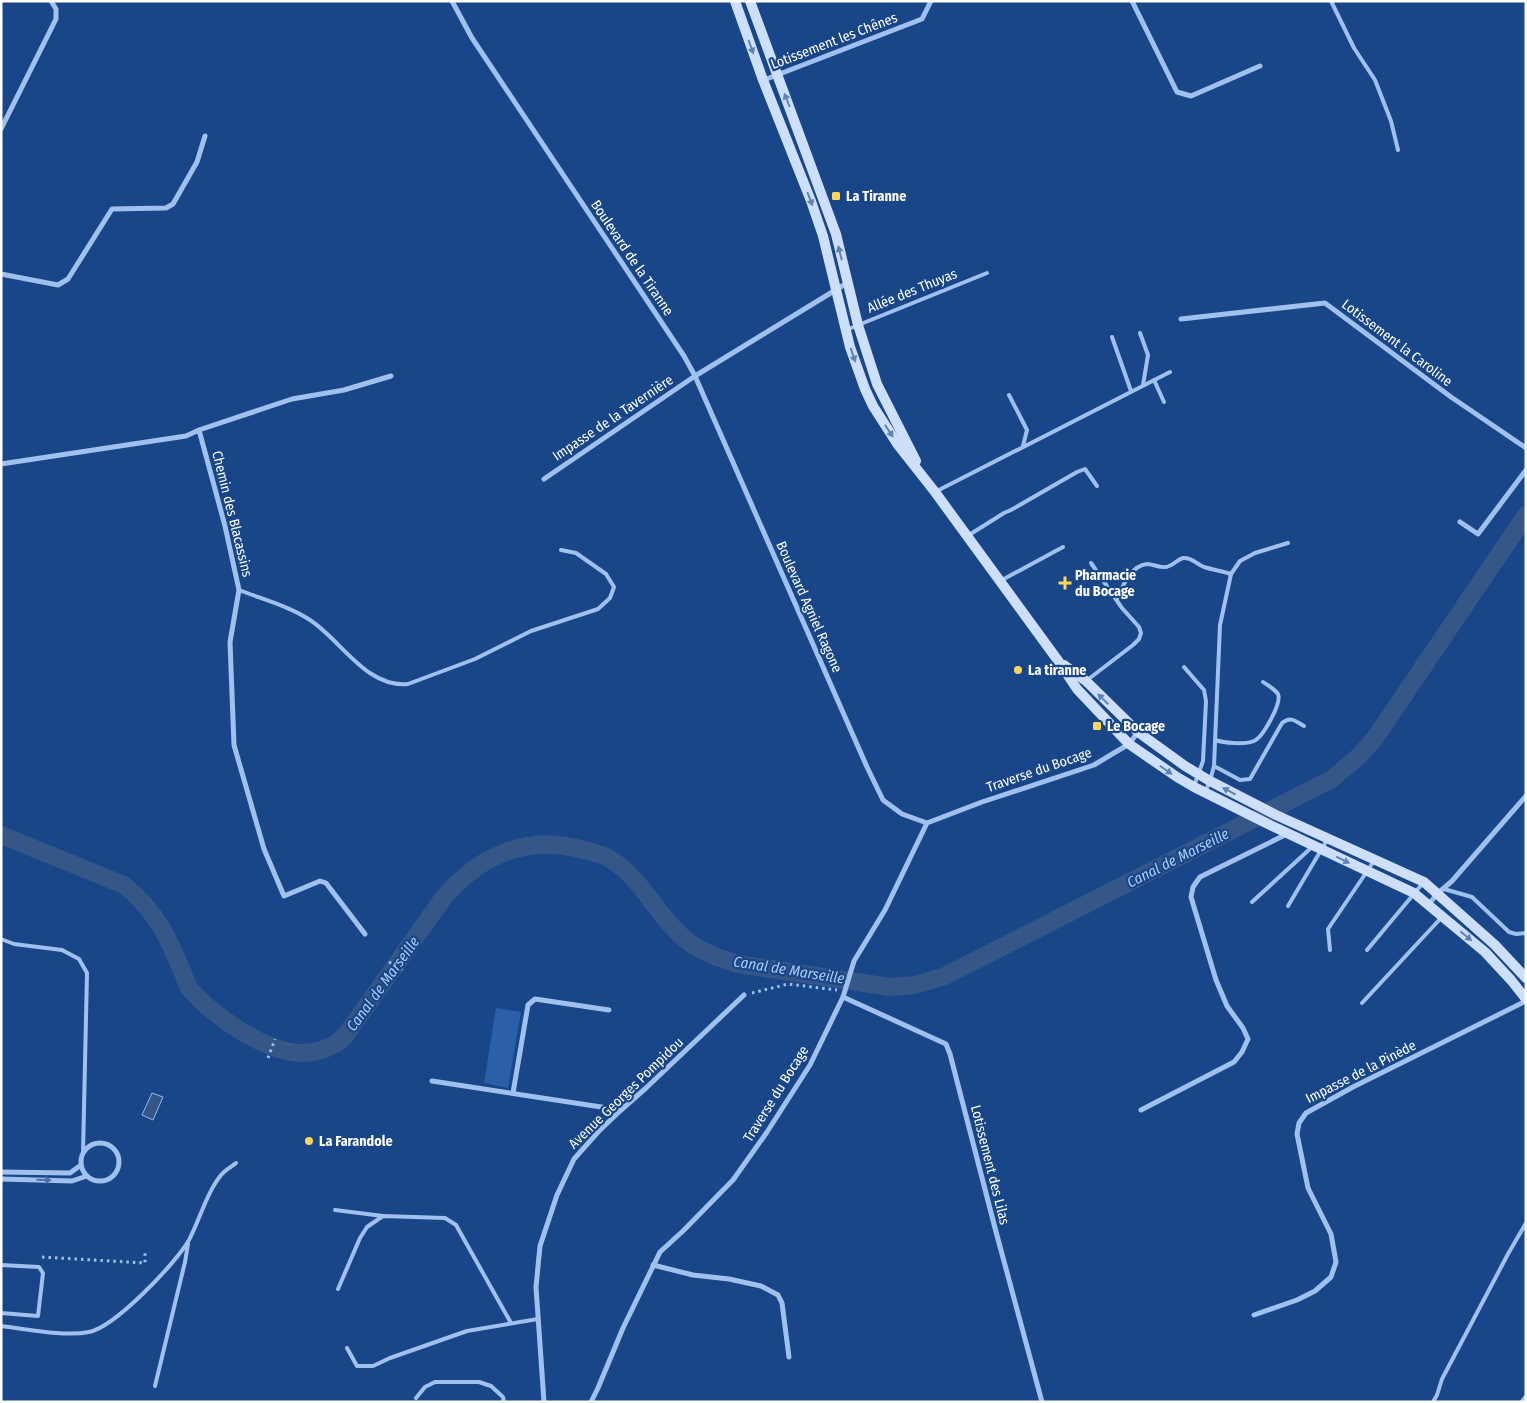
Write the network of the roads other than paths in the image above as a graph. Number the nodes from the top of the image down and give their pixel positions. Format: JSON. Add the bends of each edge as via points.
{"nodes":[{"id":1,"x":51,"y":1,"type":"edge"},
{"id":2,"x":452,"y":1,"type":"edge"},
{"id":3,"x":735,"y":1,"type":"edge"},
{"id":4,"x":750,"y":1,"type":"edge"},
{"id":5,"x":931,"y":1,"type":"edge"},
{"id":6,"x":1132,"y":1,"type":"edge"},
{"id":7,"x":1331,"y":1,"type":"edge"},
{"id":8,"x":1260,"y":66,"type":"dead end"},
{"id":9,"x":777,"y":75,"type":"junction"},
{"id":10,"x":763,"y":80,"type":"junction"},
{"id":11,"x":1,"y":129,"type":"edge"},
{"id":12,"x":205,"y":136,"type":"dead end"},
{"id":13,"x":1398,"y":150,"type":"dead end"},
{"id":14,"x":988,"y":273,"type":"dead end"},
{"id":15,"x":1,"y":274,"type":"edge"},
{"id":16,"x":848,"y":283,"type":"junction"},
{"id":17,"x":836,"y":289,"type":"junction"},
{"id":18,"x":1181,"y":319,"type":"dead end"},
{"id":19,"x":858,"y":325,"type":"junction"},
{"id":20,"x":846,"y":330,"type":"junction"},
{"id":21,"x":1140,"y":332,"type":"dead end"},
{"id":22,"x":1112,"y":337,"type":"dead end"},
{"id":23,"x":1170,"y":372,"type":"dead end"},
{"id":24,"x":392,"y":376,"type":"dead end"},
{"id":25,"x":695,"y":376,"type":"junction"},
{"id":26,"x":1154,"y":380,"type":"junction"},
{"id":27,"x":1143,"y":386,"type":"junction"},
{"id":28,"x":1131,"y":391,"type":"junction"},
{"id":29,"x":1008,"y":395,"type":"dead end"},
{"id":30,"x":1164,"y":402,"type":"dead end"},
{"id":31,"x":199,"y":430,"type":"junction"},
{"id":32,"x":1023,"y":446,"type":"junction"},
{"id":33,"x":1526,"y":448,"type":"edge"},
{"id":34,"x":1,"y":464,"type":"edge"},
{"id":35,"x":1526,"y":470,"type":"edge"},
{"id":36,"x":922,"y":474,"type":"junction"},
{"id":37,"x":544,"y":478,"type":"dead end"},
{"id":38,"x":1097,"y":486,"type":"dead end"},
{"id":39,"x":935,"y":492,"type":"junction"},
{"id":40,"x":1460,"y":522,"type":"dead end"},
{"id":41,"x":967,"y":536,"type":"junction"},
{"id":42,"x":1288,"y":543,"type":"dead end"},
{"id":43,"x":1063,"y":547,"type":"dead end"},
{"id":44,"x":561,"y":550,"type":"dead end"},
{"id":45,"x":1091,"y":563,"type":"dead end"},
{"id":46,"x":1231,"y":574,"type":"junction"},
{"id":47,"x":1000,"y":581,"type":"junction"},
{"id":48,"x":239,"y":590,"type":"junction"},
{"id":49,"x":1117,"y":599,"type":"junction"},
{"id":50,"x":1059,"y":662,"type":"junction"},
{"id":51,"x":1184,"y":667,"type":"dead end"},
{"id":52,"x":1086,"y":681,"type":"junction"},
{"id":53,"x":1262,"y":682,"type":"dead end"},
{"id":54,"x":1077,"y":689,"type":"junction"},
{"id":55,"x":1304,"y":726,"type":"dead end"},
{"id":56,"x":1138,"y":732,"type":"junction"},
{"id":57,"x":1215,"y":740,"type":"junction"},
{"id":58,"x":1129,"y":744,"type":"junction"},
{"id":59,"x":1214,"y":766,"type":"junction"},
{"id":60,"x":1198,"y":774,"type":"junction"},
{"id":61,"x":1210,"y":781,"type":"junction"},
{"id":62,"x":1194,"y":787,"type":"junction"},
{"id":63,"x":1205,"y":792,"type":"junction"},
{"id":64,"x":1526,"y":796,"type":"edge"},
{"id":65,"x":927,"y":823,"type":"junction"},
{"id":66,"x":1296,"y":824,"type":"junction"},
{"id":67,"x":1288,"y":833,"type":"junction"},
{"id":68,"x":1328,"y":838,"type":"junction"},
{"id":69,"x":1318,"y":848,"type":"junction"},
{"id":70,"x":1375,"y":860,"type":"junction"},
{"id":71,"x":1367,"y":872,"type":"junction"},
{"id":72,"x":1424,"y":882,"type":"junction"},
{"id":73,"x":1441,"y":892,"type":"junction"},
{"id":74,"x":1414,"y":893,"type":"junction"},
{"id":75,"x":1252,"y":902,"type":"dead end"},
{"id":76,"x":1429,"y":904,"type":"junction"},
{"id":77,"x":1288,"y":906,"type":"dead end"},
{"id":78,"x":1442,"y":916,"type":"junction"},
{"id":79,"x":1526,"y":933,"type":"edge"},
{"id":80,"x":365,"y":934,"type":"dead end"},
{"id":81,"x":1,"y":939,"type":"edge"},
{"id":82,"x":1330,"y":950,"type":"dead end"},
{"id":83,"x":1367,"y":950,"type":"dead end"},
{"id":84,"x":1526,"y":978,"type":"edge"},
{"id":85,"x":844,"y":992,"type":"junction"},
{"id":86,"x":744,"y":995,"type":"road end"},
{"id":87,"x":1526,"y":1000,"type":"edge"},
{"id":88,"x":1362,"y":1003,"type":"dead end"},
{"id":89,"x":609,"y":1010,"type":"dead end"},
{"id":90,"x":432,"y":1080,"type":"dead end"},
{"id":91,"x":514,"y":1093,"type":"junction"},
{"id":92,"x":621,"y":1110,"type":"junction"},
{"id":93,"x":1141,"y":1110,"type":"dead end"},
{"id":94,"x":84,"y":1153,"type":"junction"},
{"id":95,"x":236,"y":1163,"type":"dead end"},
{"id":96,"x":81,"y":1165,"type":"junction"},
{"id":97,"x":1,"y":1172,"type":"edge"},
{"id":98,"x":87,"y":1176,"type":"junction"},
{"id":99,"x":1,"y":1179,"type":"edge"},
{"id":100,"x":334,"y":1210,"type":"dead end"},
{"id":101,"x":383,"y":1216,"type":"junction"},
{"id":102,"x":1526,"y":1223,"type":"edge"},
{"id":103,"x":188,"y":1242,"type":"junction"},
{"id":104,"x":1,"y":1265,"type":"edge"},
{"id":105,"x":653,"y":1265,"type":"junction"},
{"id":106,"x":338,"y":1289,"type":"dead end"},
{"id":107,"x":1,"y":1313,"type":"edge"},
{"id":108,"x":1254,"y":1315,"type":"dead end"},
{"id":109,"x":538,"y":1319,"type":"junction"},
{"id":110,"x":511,"y":1323,"type":"junction"},
{"id":111,"x":1,"y":1326,"type":"edge"},
{"id":112,"x":346,"y":1348,"type":"dead end"},
{"id":113,"x":789,"y":1357,"type":"dead end"},
{"id":114,"x":155,"y":1386,"type":"dead end"},
{"id":115,"x":1526,"y":1397,"type":"edge"},
{"id":116,"x":416,"y":1398,"type":"dead end"},
{"id":117,"x":504,"y":1402,"type":"edge"},
{"id":118,"x":544,"y":1402,"type":"edge"},
{"id":119,"x":591,"y":1402,"type":"edge"},
{"id":120,"x":1042,"y":1402,"type":"edge"},
{"id":121,"x":1433,"y":1402,"type":"edge"},
{"id":122,"x":1522,"y":1402,"type":"edge"}],
"edges":[{"from":1,"to":11,"type":"street","via":[[56,9],[56,19]]},
{"from":2,"to":25,"type":"street","name":"Boulevard de la Tiranne","via":[[472,38]]},
{"from":3,"to":10,"type":"main road","one_way":true},
{"from":4,"to":9,"type":"main road"},
{"from":5,"to":9,"type":"street","name":"Lotissement les Chênes","via":[[922,19]]},
{"from":6,"to":8,"type":"street","via":[[1176,92],[1191,96]]},
{"from":7,"to":13,"type":"lane","via":[[1354,48],[1375,80]]},
{"from":9,"to":10,"type":"street","name":"Lotissement les Chênes"},
{"from":16,"to":9,"type":"main road","one_way":true,"via":[[836,234]]},
{"from":10,"to":17,"type":"main road","one_way":true,"via":[[811,200]]},
{"from":12,"to":15,"type":"street","via":[[197,162],[173,204],[166,208],[112,209],[68,279],[58,285]]},
{"from":14,"to":19,"type":"lane","name":"Allée des Thuyas"},
{"from":16,"to":17,"type":"street"},
{"from":16,"to":19,"type":"main road"},
{"from":17,"to":20,"type":"main road"},
{"from":17,"to":25,"type":"street"},
{"from":18,"to":33,"type":"street","name":"Lotissement la Caroline","via":[[1325,303],[1451,397]]},
{"from":19,"to":20,"type":"lane","name":"Allée des Thuyas"},
{"from":19,"to":36,"type":"main road","via":[[884,401]]},
{"from":20,"to":36,"type":"main road","one_way":true,"via":[[873,406],[898,445]]},
{"from":21,"to":27,"type":"lane","via":[[1148,355]]},
{"from":22,"to":28,"type":"lane"},
{"from":23,"to":26,"type":"lane"},
{"from":24,"to":31,"type":"street","via":[[344,390],[292,399]]},
{"from":25,"to":37,"type":"street","name":"Impasse de la Tavernière"},
{"from":25,"to":65,"type":"street","name":"Boulevard Agniel Ragone","via":[[883,800],[902,814]]},
{"from":26,"to":27,"type":"lane"},
{"from":26,"to":30,"type":"lane"},
{"from":27,"to":28,"type":"lane"},
{"from":28,"to":32,"type":"lane"},
{"from":29,"to":32,"type":"lane","via":[[1027,430]]},
{"from":31,"to":34,"type":"street","via":[[186,436]]},
{"from":31,"to":48,"type":"street","name":"Chemin des Blacassins"},
{"from":32,"to":39,"type":"lane"},
{"from":35,"to":40,"type":"street","via":[[1478,534]]},
{"from":36,"to":39,"type":"main road"},
{"from":38,"to":41,"type":"lane","via":[[1085,469],[1077,472]]},
{"from":39,"to":41,"type":"main road"},
{"from":41,"to":47,"type":"main road"},
{"from":42,"to":46,"type":"lane","via":[[1240,561]]},
{"from":43,"to":47,"type":"lane"},
{"from":44,"to":48,"type":"lane","via":[[576,553],[606,574],[614,587],[610,598],[598,609],[531,631],[475,659],[408,684],[397,685],[381,679],[360,666],[313,621]]},
{"from":45,"to":49,"type":"lane"},
{"from":46,"to":49,"type":"lane","via":[[1184,558],[1164,568],[1147,564],[1130,574]]},
{"from":46,"to":57,"type":"lane","via":[[1220,625]]},
{"from":47,"to":50,"type":"main road"},
{"from":48,"to":80,"type":"street","name":"Chemin des Blacassins","via":[[230,642],[234,745],[264,849],[284,896],[320,881],[326,883]]},
{"from":49,"to":52,"type":"lane","via":[[1142,633],[1133,645]]},
{"from":50,"to":52,"type":"main road"},
{"from":50,"to":54,"type":"main road"},
{"from":51,"to":60,"type":"lane","via":[[1205,695],[1203,761]]},
{"from":52,"to":54,"type":"lane"},
{"from":56,"to":52,"type":"main road","one_way":true},
{"from":53,"to":57,"type":"lane","via":[[1277,692],[1279,699],[1260,736],[1248,743]]},
{"from":54,"to":58,"type":"main road"},
{"from":55,"to":59,"type":"lane","via":[[1292,719],[1282,723],[1250,779],[1240,780]]},
{"from":56,"to":58,"type":"street","name":"Traverse du Bocage"},
{"from":56,"to":60,"type":"main road"},
{"from":57,"to":59,"type":"lane"},
{"from":58,"to":62,"type":"main road","one_way":true},
{"from":58,"to":65,"type":"street","name":"Traverse du Bocage","via":[[1094,765]]},
{"from":59,"to":61,"type":"lane"},
{"from":60,"to":61,"type":"main road"},
{"from":60,"to":62,"type":"lane"},
{"from":61,"to":63,"type":"lane"},
{"from":66,"to":61,"type":"main road","one_way":true},
{"from":62,"to":63,"type":"main road"},
{"from":63,"to":67,"type":"main road"},
{"from":64,"to":73,"type":"street"},
{"from":65,"to":85,"type":"street","name":"Traverse du Bocage","via":[[885,910],[854,961]]},
{"from":66,"to":67,"type":"street"},
{"from":66,"to":68,"type":"main road"},
{"from":67,"to":69,"type":"main road"},
{"from":67,"to":93,"type":"street","via":[[1200,877],[1193,887],[1191,897],[1220,989],[1248,1039],[1242,1052],[1234,1062]]},
{"from":68,"to":69,"type":"lane"},
{"from":68,"to":70,"type":"main road"},
{"from":69,"to":71,"type":"main road","one_way":true},
{"from":69,"to":75,"type":"lane"},
{"from":69,"to":77,"type":"lane"},
{"from":70,"to":71,"type":"lane"},
{"from":70,"to":72,"type":"main road"},
{"from":71,"to":74,"type":"main road"},
{"from":71,"to":82,"type":"lane","via":[[1328,929]]},
{"from":72,"to":73,"type":"main road"},
{"from":72,"to":74,"type":"lane"},
{"from":73,"to":76,"type":"street"},
{"from":73,"to":79,"type":"lane","via":[[1472,897],[1509,932]]},
{"from":73,"to":84,"type":"main road"},
{"from":74,"to":76,"type":"main road"},
{"from":74,"to":83,"type":"lane"},
{"from":76,"to":78,"type":"main road"},
{"from":78,"to":87,"type":"main road","one_way":true,"via":[[1485,952]]},
{"from":78,"to":88,"type":"lane"},
{"from":81,"to":94,"type":"lane","via":[[14,944],[62,950],[79,959],[87,973]]},
{"from":85,"to":105,"type":"street","name":"Traverse du Bocage","via":[[810,1065],[767,1132],[732,1180],[660,1252]]},
{"from":85,"to":120,"type":"street","name":"Lotissement des Lilas","via":[[946,1044]]},
{"from":86,"to":92,"type":"street","name":"Avenue Georges Pompidou"},
{"from":87,"to":108,"type":"street","name":"Impasse de la Pinède","via":[[1306,1113],[1299,1122],[1297,1134],[1308,1188],[1331,1234],[1336,1262],[1331,1277],[1315,1291]]},
{"from":89,"to":91,"type":"street","via":[[535,999],[528,1005]]},
{"from":90,"to":91,"type":"street"},
{"from":91,"to":92,"type":"street"},
{"from":92,"to":109,"type":"street","name":"Avenue Georges Pompidou","via":[[574,1159],[557,1195],[540,1246],[536,1287]]},
{"from":94,"to":96,"type":"street"},
{"from":94,"to":98,"type":"street","via":[[97,1143],[113,1148],[118,1155],[117,1172],[111,1178],[94,1181]]},
{"from":95,"to":103,"type":"lane","via":[[213,1187]]},
{"from":96,"to":97,"type":"street","via":[[70,1174]]},
{"from":96,"to":98,"type":"street"},
{"from":99,"to":98,"type":"street","one_way":true,"via":[[72,1181]]},
{"from":100,"to":101,"type":"lane"},
{"from":101,"to":106,"type":"lane","via":[[367,1227],[360,1238]]},
{"from":101,"to":110,"type":"lane","via":[[445,1218],[456,1225]]},
{"from":102,"to":121,"type":"lane","via":[[1442,1379]]},
{"from":103,"to":111,"type":"lane","via":[[139,1298],[105,1325],[90,1332],[68,1334]]},
{"from":103,"to":114,"type":"lane"},
{"from":104,"to":107,"type":"lane","via":[[39,1267],[42,1273],[38,1316]]},
{"from":105,"to":113,"type":"street","via":[[761,1286],[778,1295],[782,1302]]},
{"from":105,"to":119,"type":"street","name":"Traverse du Bocage"},
{"from":109,"to":110,"type":"lane"},
{"from":109,"to":118,"type":"street","name":"Avenue Georges Pompidou"},
{"from":110,"to":112,"type":"lane","via":[[467,1331],[373,1366],[357,1366]]},
{"from":115,"to":122,"type":"street"},
{"from":116,"to":117,"type":"lane","via":[[425,1386],[435,1382],[479,1382],[491,1386]]}]}
